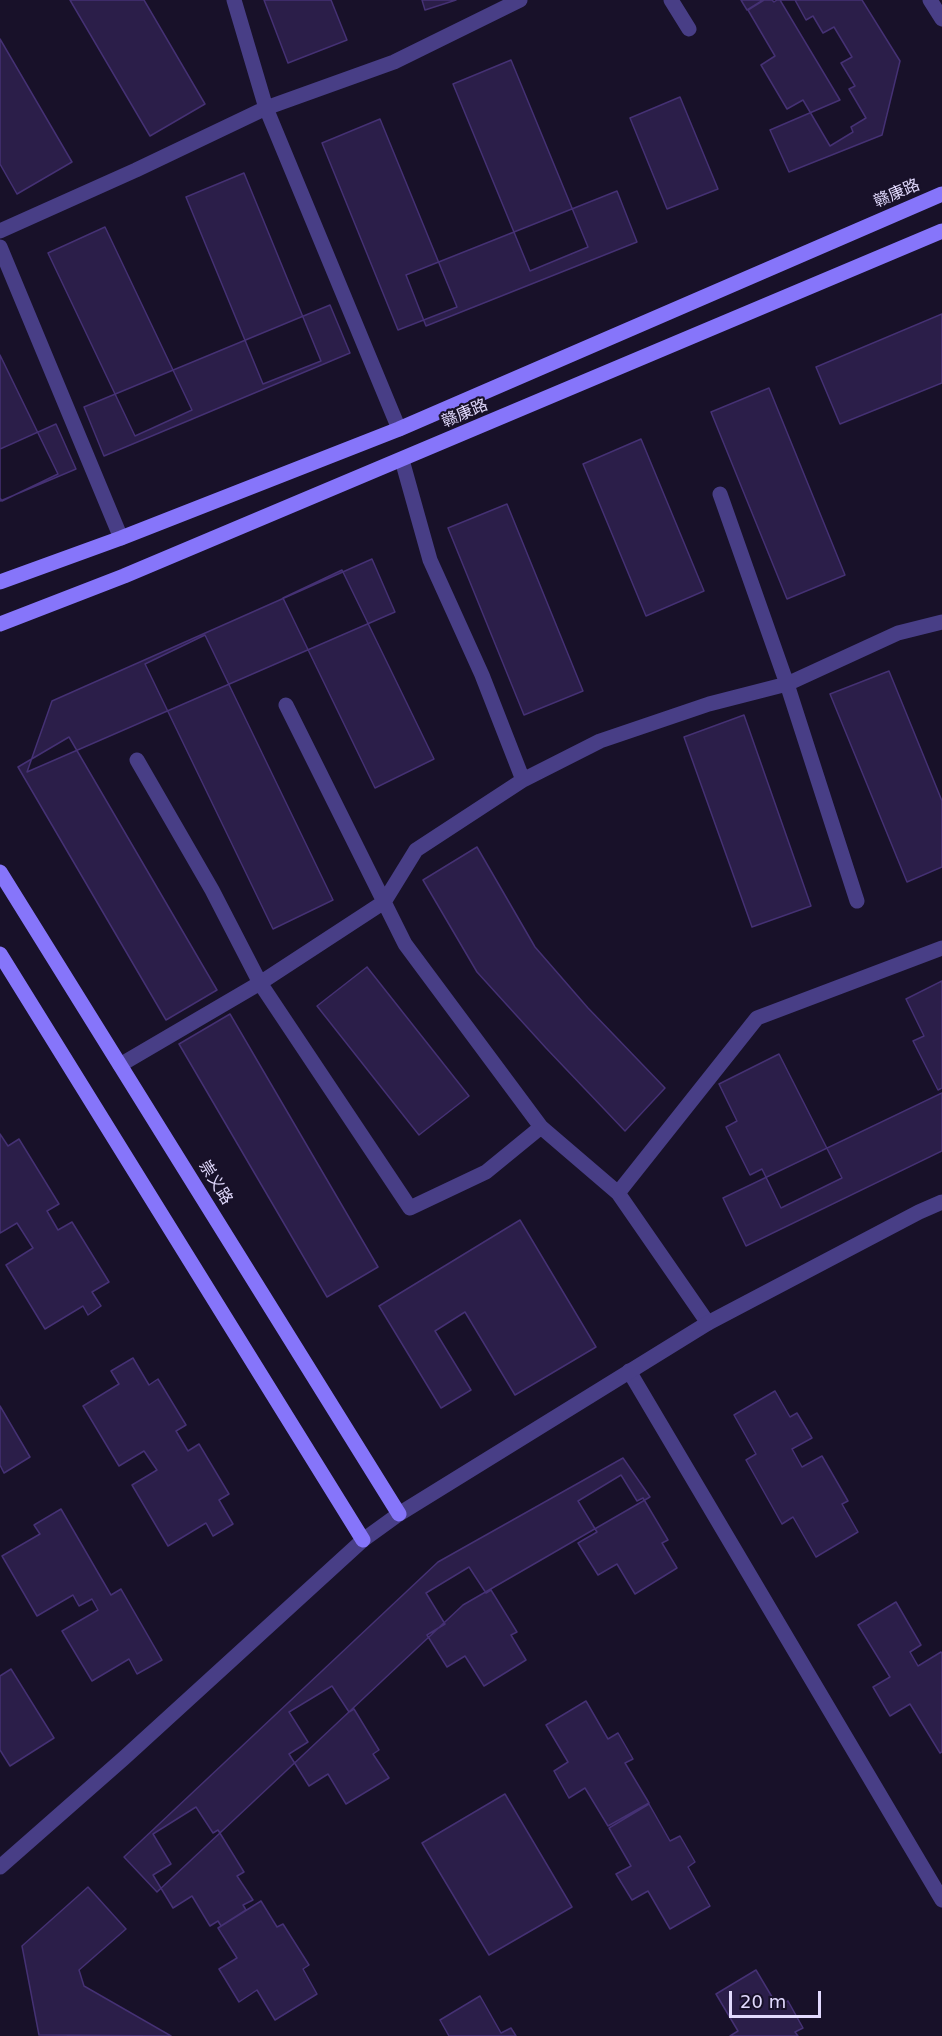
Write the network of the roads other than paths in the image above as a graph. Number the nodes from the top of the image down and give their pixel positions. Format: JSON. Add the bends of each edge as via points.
{"nodes":[{"id":1,"x":234,"y":0,"type":"edge"},
{"id":2,"x":520,"y":0,"type":"edge"},
{"id":3,"x":671,"y":0,"type":"edge"},
{"id":4,"x":930,"y":0,"type":"edge"},
{"id":5,"x":942,"y":19,"type":"edge"},
{"id":6,"x":689,"y":29,"type":"dead end"},
{"id":7,"x":266,"y":108,"type":"junction"},
{"id":8,"x":942,"y":194,"type":"edge"},
{"id":9,"x":0,"y":231,"type":"edge"},
{"id":10,"x":942,"y":231,"type":"edge"},
{"id":11,"x":0,"y":247,"type":"edge"},
{"id":12,"x":399,"y":429,"type":"junction"},
{"id":13,"x":402,"y":460,"type":"junction"},
{"id":14,"x":720,"y":494,"type":"dead end"},
{"id":15,"x":121,"y":538,"type":"junction"},
{"id":16,"x":0,"y":582,"type":"edge"},
{"id":17,"x":942,"y":622,"type":"edge"},
{"id":18,"x":0,"y":624,"type":"edge"},
{"id":19,"x":787,"y":684,"type":"junction"},
{"id":20,"x":286,"y":705,"type":"dead end"},
{"id":21,"x":136,"y":760,"type":"dead end"},
{"id":22,"x":523,"y":780,"type":"junction"},
{"id":23,"x":0,"y":872,"type":"edge"},
{"id":24,"x":384,"y":902,"type":"junction"},
{"id":25,"x":857,"y":902,"type":"dead end"},
{"id":26,"x":942,"y":948,"type":"edge"},
{"id":27,"x":0,"y":954,"type":"edge"},
{"id":28,"x":260,"y":982,"type":"junction"},
{"id":29,"x":120,"y":1065,"type":"junction"},
{"id":30,"x":541,"y":1127,"type":"junction"},
{"id":31,"x":618,"y":1193,"type":"junction"},
{"id":32,"x":942,"y":1202,"type":"edge"},
{"id":33,"x":708,"y":1323,"type":"junction"},
{"id":34,"x":629,"y":1371,"type":"junction"},
{"id":35,"x":399,"y":1514,"type":"junction"},
{"id":36,"x":363,"y":1540,"type":"junction"},
{"id":37,"x":0,"y":1867,"type":"edge"},
{"id":38,"x":942,"y":1900,"type":"edge"}],
"edges":[{"from":1,"to":7,"type":"street"},
{"from":2,"to":7,"type":"street","via":[[394,62]]},
{"from":3,"to":6,"type":"street"},
{"from":4,"to":5,"type":"street"},
{"from":7,"to":9,"type":"street"},
{"from":7,"to":12,"type":"street"},
{"from":8,"to":12,"type":"main road","name":"赣康路"},
{"from":10,"to":13,"type":"main road","name":"赣康路"},
{"from":11,"to":15,"type":"street"},
{"from":12,"to":15,"type":"main road","name":"赣康路"},
{"from":13,"to":18,"type":"main road","name":"赣康路"},
{"from":13,"to":22,"type":"street","via":[[430,560],[482,675]]},
{"from":14,"to":19,"type":"street"},
{"from":15,"to":16,"type":"main road","name":"赣康路"},
{"from":17,"to":19,"type":"street","via":[[898,633]]},
{"from":19,"to":22,"type":"street","via":[[710,704],[600,741]]},
{"from":19,"to":25,"type":"street"},
{"from":20,"to":24,"type":"street"},
{"from":21,"to":28,"type":"street"},
{"from":22,"to":24,"type":"street","via":[[416,850]]},
{"from":23,"to":29,"type":"main road","name":"崇义路"},
{"from":24,"to":28,"type":"street"},
{"from":24,"to":30,"type":"street","via":[[405,944]]},
{"from":26,"to":31,"type":"street","via":[[757,1018]]},
{"from":27,"to":36,"type":"main road"},
{"from":28,"to":29,"type":"street"},
{"from":28,"to":30,"type":"street","via":[[410,1208],[486,1172]]},
{"from":29,"to":35,"type":"main road","name":"崇义路"},
{"from":30,"to":31,"type":"street"},
{"from":31,"to":33,"type":"street"},
{"from":32,"to":33,"type":"street"},
{"from":33,"to":34,"type":"street"},
{"from":34,"to":35,"type":"street"},
{"from":34,"to":38,"type":"street"},
{"from":35,"to":36,"type":"street"},
{"from":36,"to":37,"type":"street"}]}
